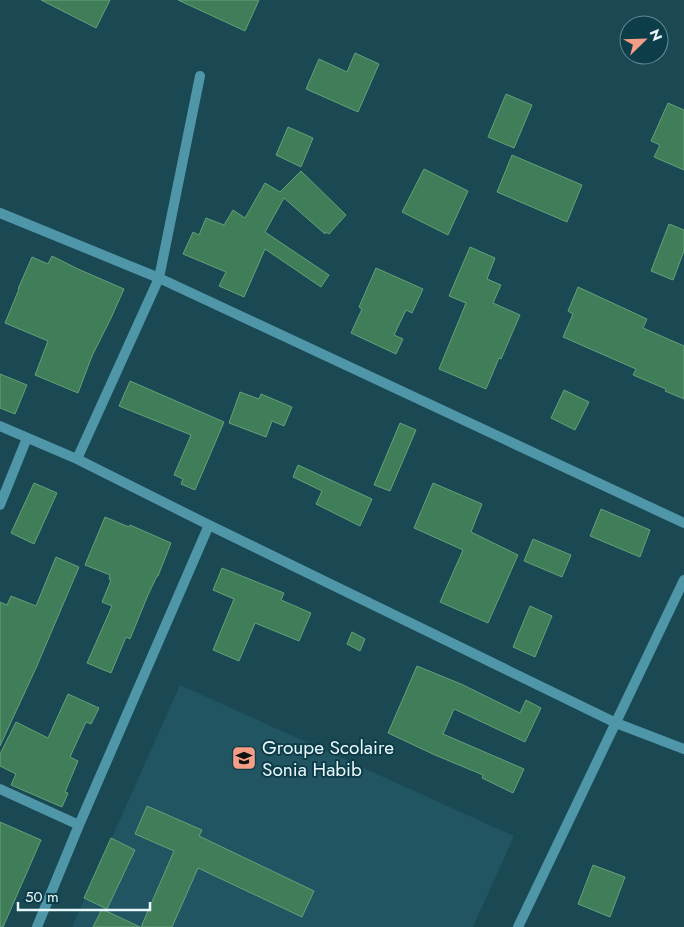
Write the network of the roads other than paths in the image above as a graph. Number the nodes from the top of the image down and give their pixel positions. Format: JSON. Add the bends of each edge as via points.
{"nodes":[{"id":1,"x":200,"y":76,"type":"dead end"},
{"id":2,"x":0,"y":213,"type":"edge"},
{"id":3,"x":159,"y":278,"type":"junction"},
{"id":4,"x":0,"y":426,"type":"edge"},
{"id":5,"x":27,"y":438,"type":"junction"},
{"id":6,"x":77,"y":458,"type":"junction"},
{"id":7,"x":0,"y":505,"type":"edge"},
{"id":8,"x":684,"y":523,"type":"edge"},
{"id":9,"x":209,"y":525,"type":"junction"},
{"id":10,"x":684,"y":580,"type":"edge"},
{"id":11,"x":616,"y":723,"type":"junction"},
{"id":12,"x":684,"y":749,"type":"edge"},
{"id":13,"x":0,"y":789,"type":"edge"},
{"id":14,"x":79,"y":825,"type":"junction"},
{"id":15,"x":37,"y":927,"type":"edge"},
{"id":16,"x":518,"y":927,"type":"edge"}],
"edges":[{"from":1,"to":3,"type":"street"},
{"from":2,"to":3,"type":"street"},
{"from":3,"to":6,"type":"street"},
{"from":3,"to":8,"type":"street"},
{"from":4,"to":5,"type":"street"},
{"from":5,"to":6,"type":"street"},
{"from":5,"to":7,"type":"street"},
{"from":6,"to":9,"type":"street"},
{"from":9,"to":11,"type":"street"},
{"from":9,"to":14,"type":"street"},
{"from":10,"to":11,"type":"street"},
{"from":11,"to":12,"type":"street"},
{"from":11,"to":16,"type":"street"},
{"from":13,"to":14,"type":"street"},
{"from":14,"to":15,"type":"street"}]}
